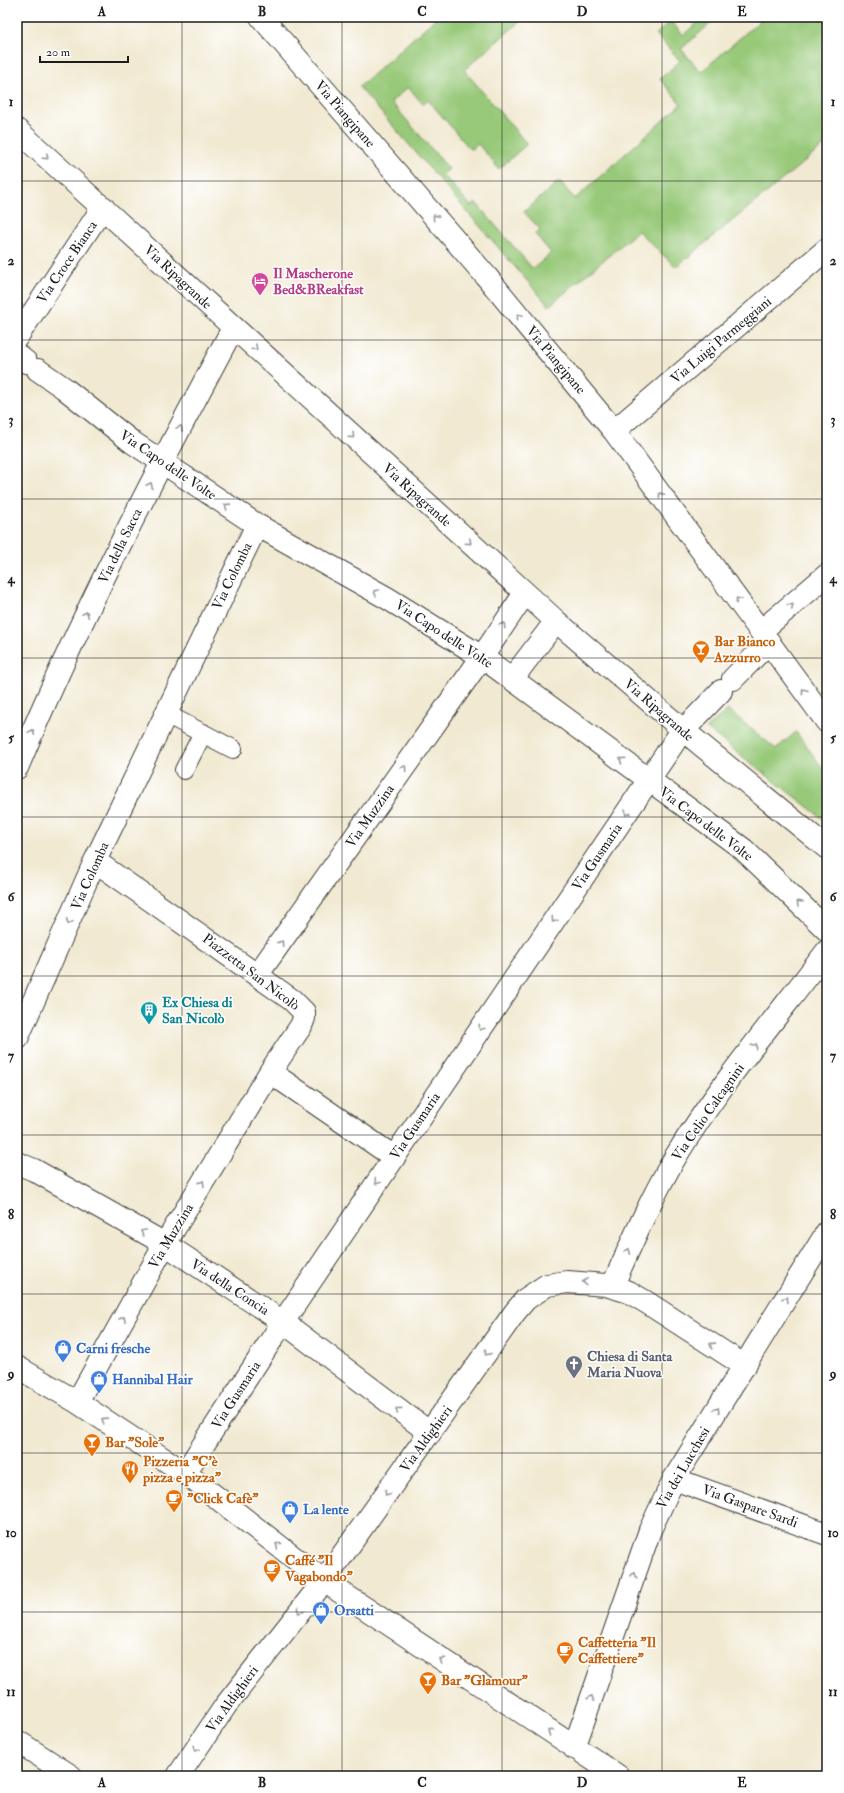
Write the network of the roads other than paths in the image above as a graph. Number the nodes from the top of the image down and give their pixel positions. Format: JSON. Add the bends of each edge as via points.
{"nodes":[{"id":1,"x":261,"y":17,"type":"edge"},
{"id":2,"x":17,"y":130,"type":"edge"},
{"id":3,"x":103,"y":207,"type":"junction"},
{"id":4,"x":827,"y":249,"type":"edge"},
{"id":5,"x":233,"y":328,"type":"junction"},
{"id":6,"x":17,"y":337,"type":"edge"},
{"id":7,"x":27,"y":362,"type":"edge"},
{"id":8,"x":614,"y":431,"type":"junction"},
{"id":9,"x":161,"y":463,"type":"junction"},
{"id":10,"x":256,"y":525,"type":"junction"},
{"id":11,"x":827,"y":575,"type":"edge"},
{"id":12,"x":525,"y":593,"type":"junction"},
{"id":13,"x":556,"y":621,"type":"junction"},
{"id":14,"x":765,"y":637,"type":"junction"},
{"id":15,"x":482,"y":657,"type":"junction"},
{"id":16,"x":512,"y":679,"type":"junction"},
{"id":17,"x":166,"y":714,"type":"junction"},
{"id":18,"x":827,"y":722,"type":"edge"},
{"id":19,"x":683,"y":730,"type":"junction"},
{"id":20,"x":203,"y":733,"type":"junction"},
{"id":21,"x":233,"y":749,"type":"dead end"},
{"id":22,"x":17,"y":768,"type":"edge"},
{"id":23,"x":184,"y":770,"type":"dead end"},
{"id":24,"x":649,"y":780,"type":"junction"},
{"id":25,"x":827,"y":848,"type":"edge"},
{"id":26,"x":96,"y":861,"type":"junction"},
{"id":27,"x":827,"y":930,"type":"edge"},
{"id":28,"x":827,"y":951,"type":"edge"},
{"id":29,"x":258,"y":974,"type":"junction"},
{"id":30,"x":17,"y":1039,"type":"edge"},
{"id":31,"x":270,"y":1072,"type":"junction"},
{"id":32,"x":394,"y":1157,"type":"junction"},
{"id":33,"x":17,"y":1163,"type":"edge"},
{"id":34,"x":827,"y":1232,"type":"edge"},
{"id":35,"x":165,"y":1244,"type":"junction"},
{"id":36,"x":612,"y":1286,"type":"junction"},
{"id":37,"x":283,"y":1322,"type":"junction"},
{"id":38,"x":745,"y":1366,"type":"junction"},
{"id":39,"x":17,"y":1367,"type":"edge"},
{"id":40,"x":77,"y":1402,"type":"junction"},
{"id":41,"x":430,"y":1433,"type":"junction"},
{"id":42,"x":185,"y":1473,"type":"junction"},
{"id":43,"x":674,"y":1479,"type":"junction"},
{"id":44,"x":827,"y":1534,"type":"edge"},
{"id":45,"x":324,"y":1580,"type":"junction"},
{"id":46,"x":17,"y":1741,"type":"edge"},
{"id":47,"x":574,"y":1748,"type":"junction"},
{"id":48,"x":71,"y":1776,"type":"edge"},
{"id":49,"x":178,"y":1776,"type":"edge"},
{"id":50,"x":618,"y":1776,"type":"edge"}],
"edges":[{"from":8,"to":1,"type":"street","name":"Via Piangipane","one_way":true,"via":[[486,276]]},
{"from":2,"to":3,"type":"street","name":"Via Ripagrande","one_way":true},
{"from":3,"to":5,"type":"street","name":"Via Ripagrande"},
{"from":3,"to":6,"type":"street","name":"Via Croce Bianca"},
{"from":4,"to":8,"type":"street","name":"Via Luigi Parmeggiani"},
{"from":9,"to":5,"type":"street","name":"Via della Sacca","one_way":true},
{"from":5,"to":12,"type":"street","name":"Via Ripagrande","one_way":true},
{"from":7,"to":9,"type":"street","name":"Via Capo delle Volte"},
{"from":14,"to":8,"type":"street","name":"Via Piangipane","one_way":true},
{"from":10,"to":9,"type":"street","name":"Via Capo delle Volte","one_way":true},
{"from":22,"to":9,"type":"street","name":"Via della Sacca","one_way":true,"via":[[82,622]]},
{"from":15,"to":10,"type":"street","name":"Via Capo delle Volte","one_way":true,"via":[[387,598]]},
{"from":10,"to":17,"type":"street","name":"Via Colomba"},
{"from":14,"to":11,"type":"street","name":"Via Gusmaria","one_way":true},
{"from":12,"to":13,"type":"street","name":"Via Ripagrande"},
{"from":15,"to":12,"type":"street","name":"Via Muzzina","one_way":true},
{"from":13,"to":16,"type":"street"},
{"from":13,"to":19,"type":"street","name":"Via Ripagrande"},
{"from":18,"to":14,"type":"street","name":"Via Piangipane","one_way":true},
{"from":14,"to":19,"type":"street","name":"Via Gusmaria","via":[[727,685]]},
{"from":15,"to":16,"type":"street","name":"Via Capo delle Volte"},
{"from":29,"to":15,"type":"street","name":"Via Muzzina","one_way":true},
{"from":24,"to":16,"type":"street","name":"Via Capo delle Volte","one_way":true},
{"from":17,"to":20,"type":"lane"},
{"from":17,"to":26,"type":"street","name":"Via Colomba"},
{"from":19,"to":24,"type":"street","name":"Via Gusmaria"},
{"from":19,"to":25,"type":"street","name":"Via Ripagrande"},
{"from":20,"to":21,"type":"lane"},
{"from":20,"to":23,"type":"lane"},
{"from":27,"to":24,"type":"street","name":"Via Capo delle Volte","one_way":true,"via":[[743,849]]},
{"from":24,"to":32,"type":"street","name":"Via Gusmaria","one_way":true},
{"from":26,"to":29,"type":"street","name":"Piazzetta San Nicolò"},
{"from":26,"to":30,"type":"street","name":"Via Colomba","one_way":true},
{"from":36,"to":28,"type":"street","name":"Via Celio Calcagnini","one_way":true,"via":[[639,1226],[677,1156],[714,1100]]},
{"from":29,"to":31,"type":"street","name":"Piazzetta San Nicolò","via":[[304,1012],[301,1026]]},
{"from":31,"to":32,"type":"street"},
{"from":35,"to":31,"type":"street","name":"Via Muzzina","one_way":true},
{"from":32,"to":37,"type":"street","name":"Via Gusmaria","one_way":true},
{"from":35,"to":33,"type":"street","name":"Via della Concia","one_way":true,"via":[[34,1170]]},
{"from":38,"to":34,"type":"street","name":"Via dei Lucchesi","one_way":true},
{"from":35,"to":37,"type":"street","name":"Via della Concia"},
{"from":40,"to":35,"type":"street","name":"Via Muzzina","one_way":true},
{"from":38,"to":36,"type":"street","name":"Via Aldighieri","one_way":true,"via":[[646,1302]]},
{"from":36,"to":41,"type":"street","name":"Via Aldighieri","one_way":true,"via":[[567,1282],[547,1285],[526,1299]]},
{"from":41,"to":37,"type":"street","name":"Via della Concia","one_way":true},
{"from":37,"to":42,"type":"street","name":"Via Gusmaria"},
{"from":43,"to":38,"type":"street","name":"Via dei Lucchesi","one_way":true},
{"from":39,"to":40,"type":"street"},
{"from":42,"to":40,"type":"street","one_way":true},
{"from":41,"to":45,"type":"street","name":"Via Aldighieri","one_way":true},
{"from":45,"to":42,"type":"street","one_way":true},
{"from":43,"to":44,"type":"street","name":"Via Gaspare Sardi"},
{"from":47,"to":43,"type":"street","name":"Via dei Lucchesi","one_way":true,"via":[[650,1530]]},
{"from":47,"to":45,"type":"street","one_way":true},
{"from":45,"to":49,"type":"street","name":"Via Aldighieri","one_way":true,"via":[[226,1705]]},
{"from":46,"to":48,"type":"street"},
{"from":47,"to":50,"type":"street"}]}
